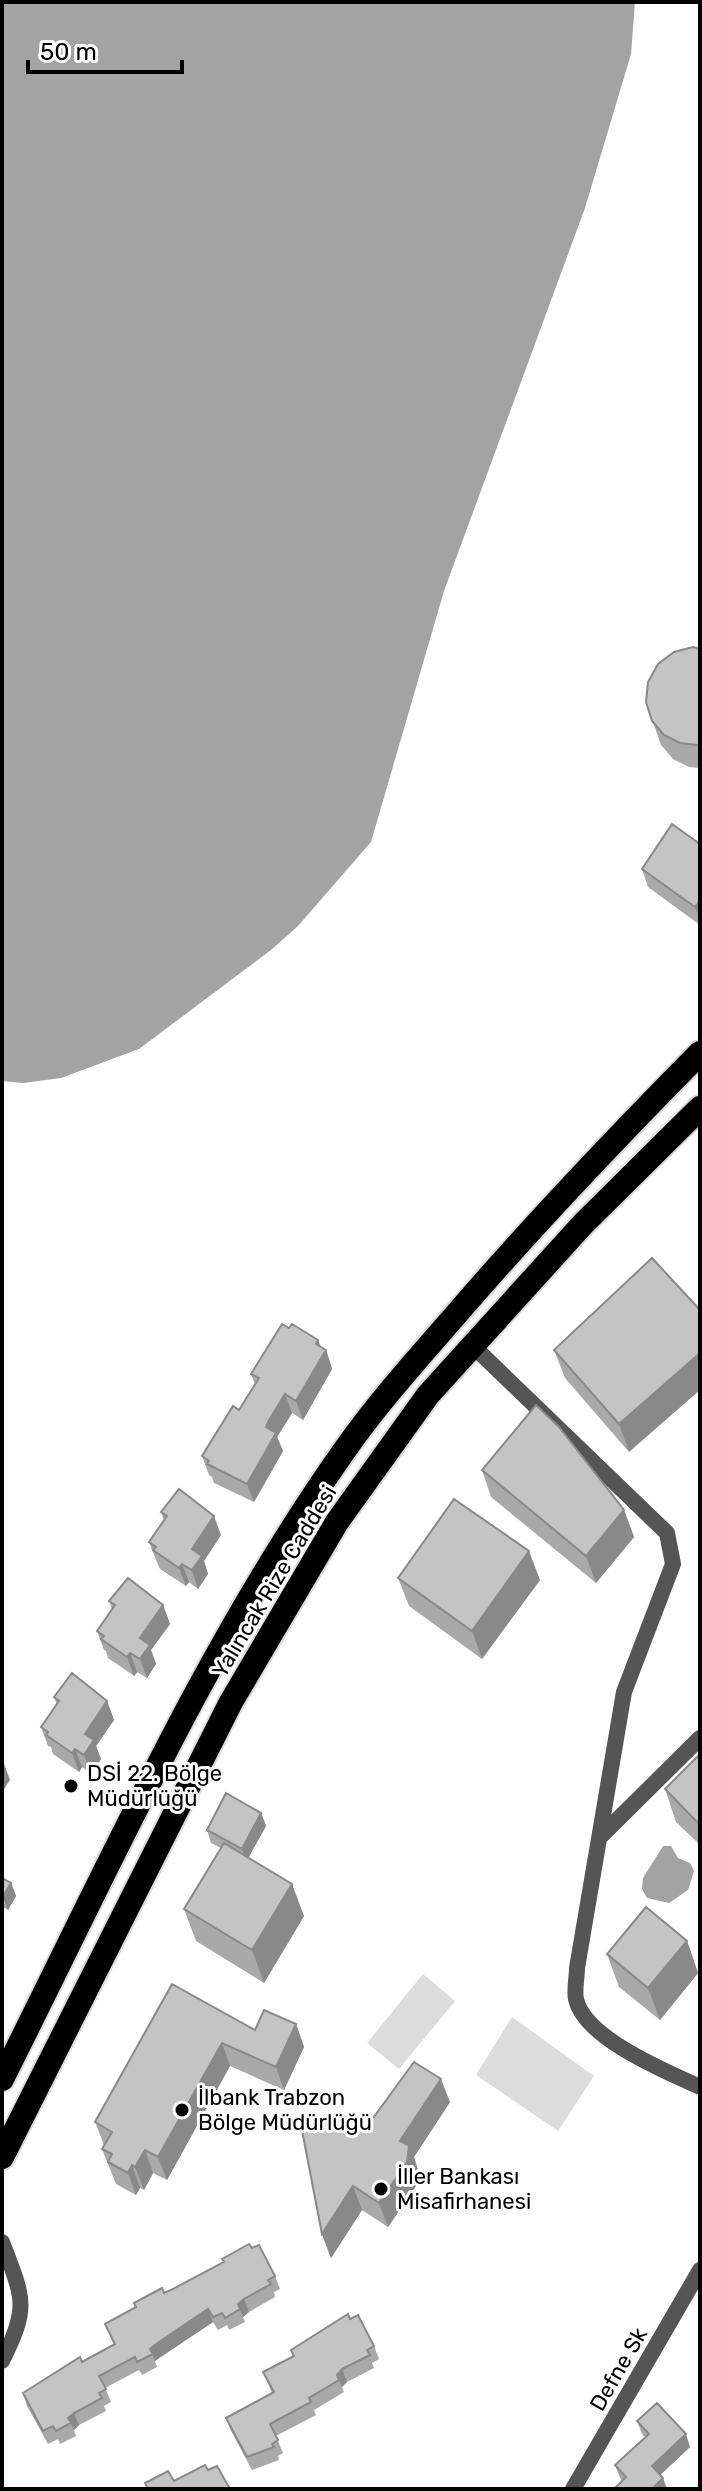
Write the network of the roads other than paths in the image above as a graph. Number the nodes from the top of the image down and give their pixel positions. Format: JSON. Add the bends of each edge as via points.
{"nodes":[{"id":1,"x":700,"y":1053,"type":"edge"},
{"id":2,"x":700,"y":1108,"type":"edge"},
{"id":3,"x":473,"y":1346,"type":"junction"},
{"id":4,"x":700,"y":1738,"type":"edge"},
{"id":5,"x":600,"y":1837,"type":"junction"},
{"id":6,"x":2,"y":2079,"type":"edge"},
{"id":7,"x":700,"y":2087,"type":"edge"},
{"id":8,"x":2,"y":2157,"type":"edge"},
{"id":9,"x":2,"y":2242,"type":"edge"},
{"id":10,"x":700,"y":2270,"type":"edge"},
{"id":11,"x":2,"y":2361,"type":"edge"},
{"id":12,"x":573,"y":2489,"type":"edge"}],
"edges":[{"from":1,"to":6,"type":"highway","name":"Yalıncak Rize Caddesi","via":[[561,1195],[346,1449],[263,1577],[191,1704]]},
{"from":2,"to":3,"type":"highway","name":"Yalıncak Rize Caddesi","via":[[583,1224]]},
{"from":3,"to":5,"type":"street","via":[[667,1533],[673,1564],[624,1692]]},
{"from":3,"to":8,"type":"highway","name":"Yalıncak Rize Caddesi","via":[[428,1395],[360,1489],[285,1606],[231,1702]]},
{"from":4,"to":5,"type":"street"},
{"from":5,"to":7,"type":"street","via":[[576,1999],[593,2027],[649,2064]]},
{"from":9,"to":11,"type":"street","via":[[21,2293],[20,2325]]},
{"from":10,"to":12,"type":"street","name":"Defne Sk"}]}
